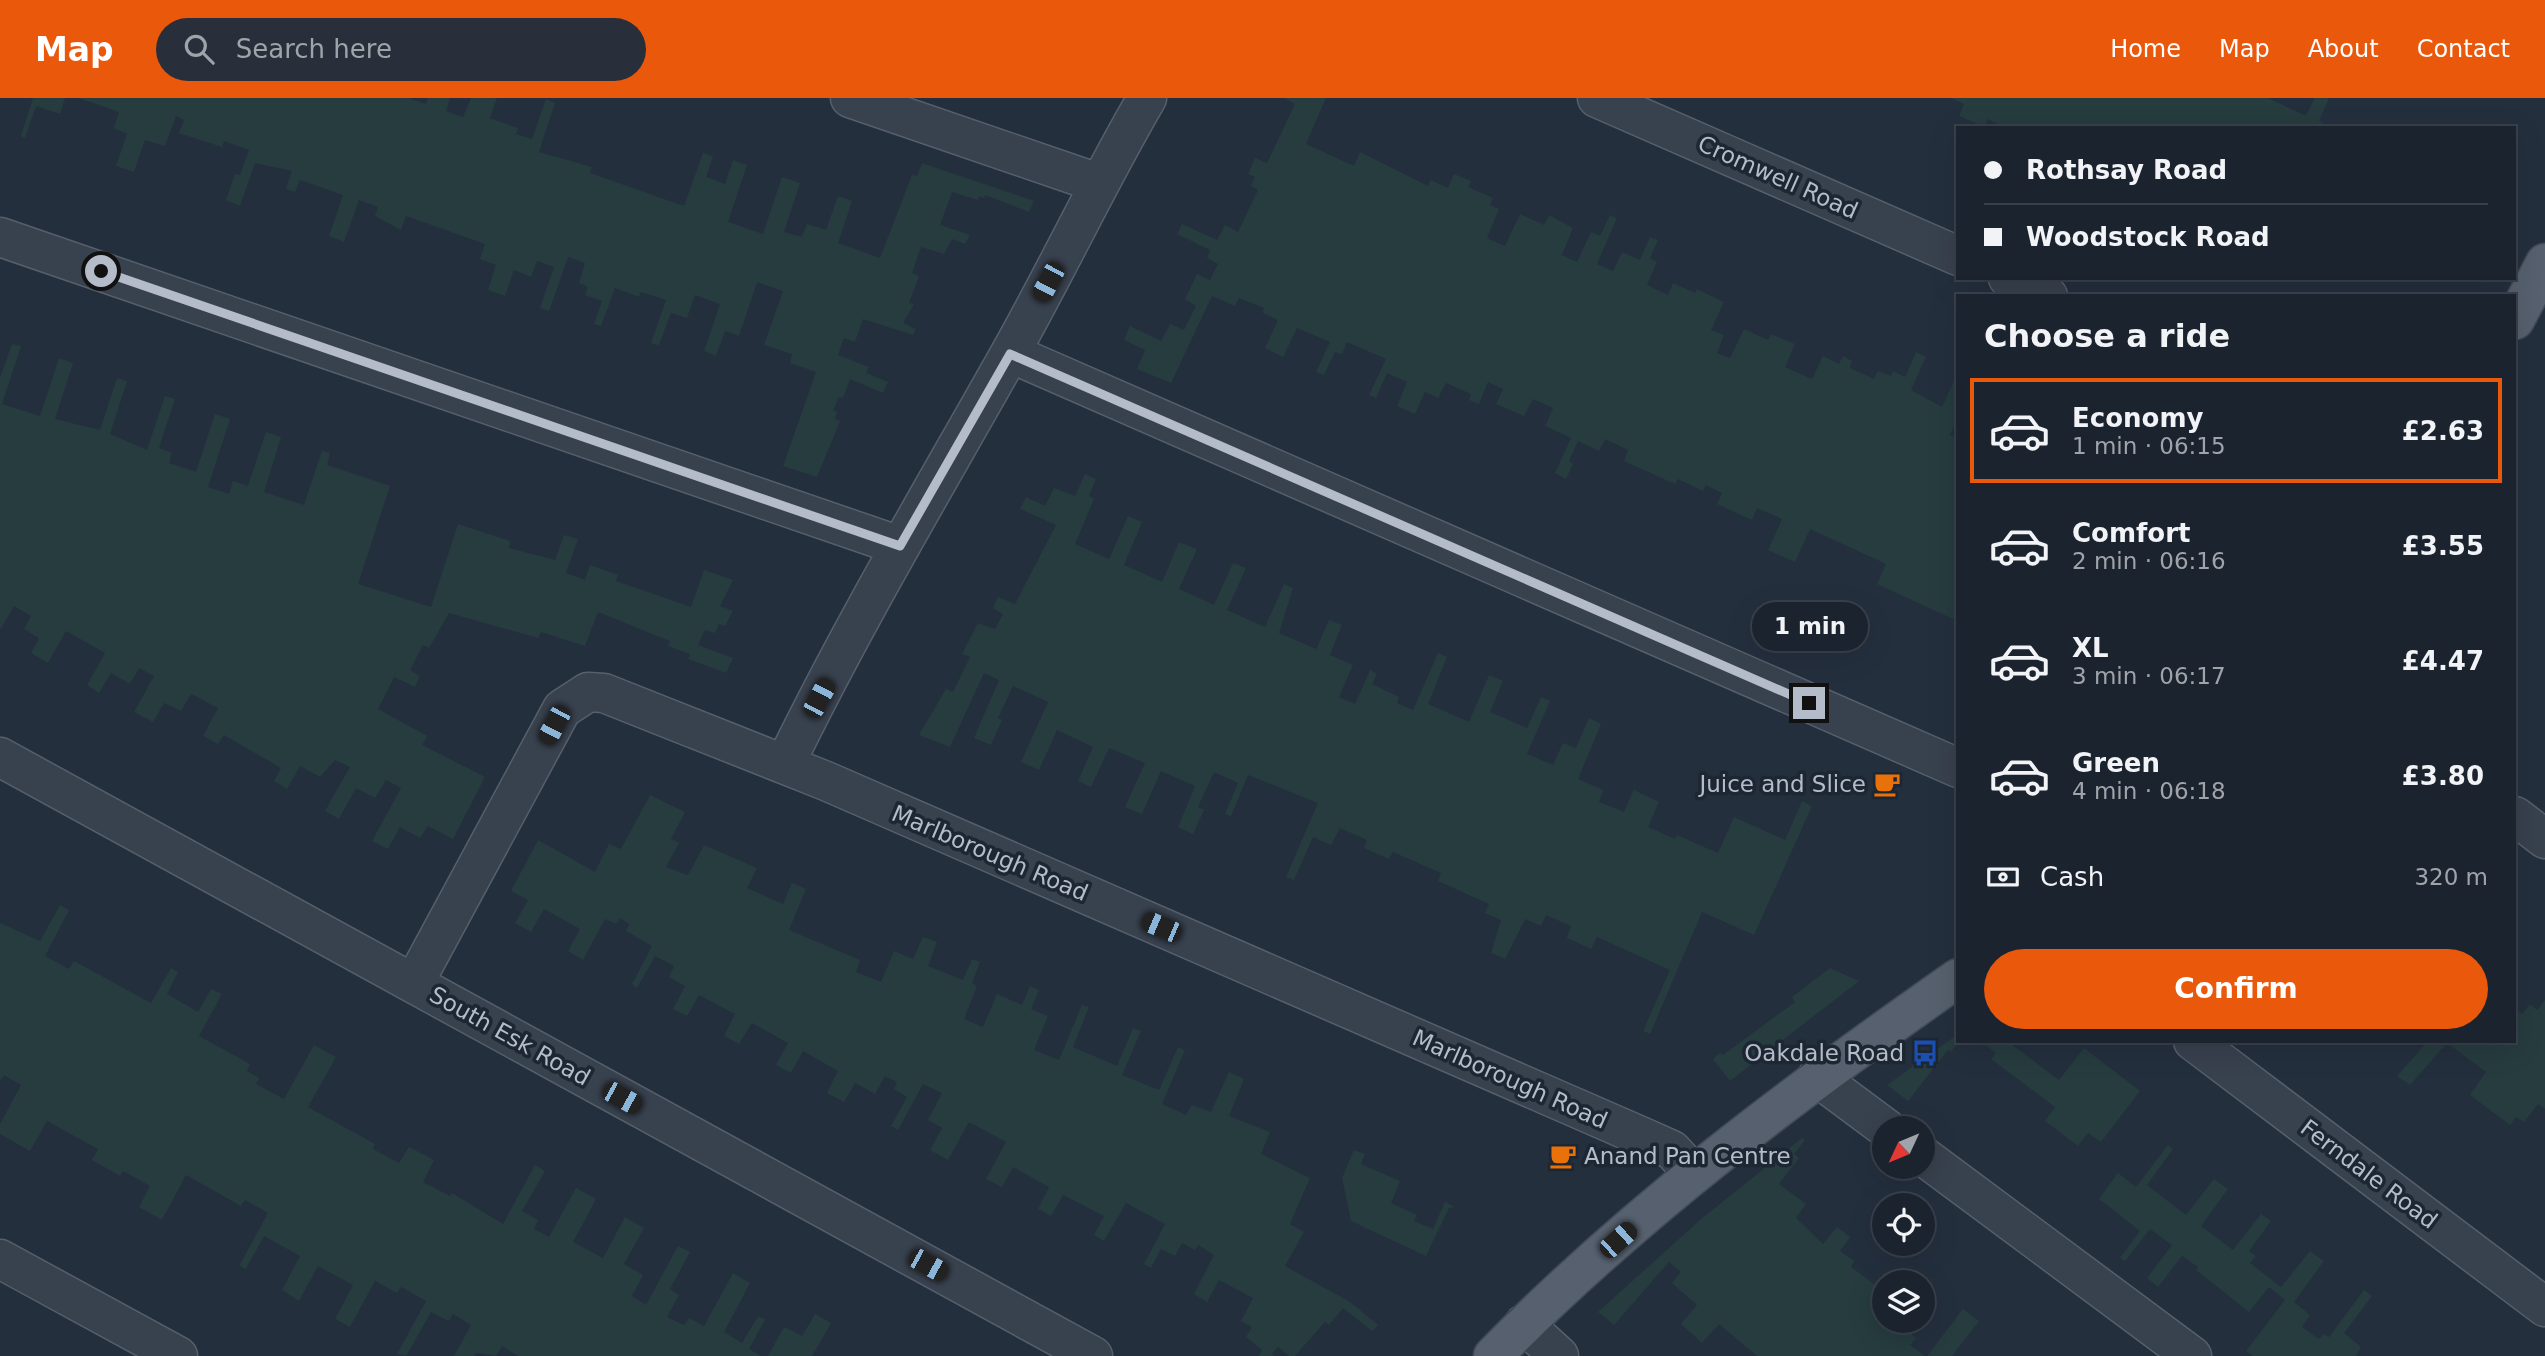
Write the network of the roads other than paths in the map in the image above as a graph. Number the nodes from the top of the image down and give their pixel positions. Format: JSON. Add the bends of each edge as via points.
{"nodes":[{"id":1,"x":850,"y":98,"type":"edge"},
{"id":2,"x":1147,"y":98,"type":"edge"},
{"id":3,"x":1597,"y":98,"type":"edge"},
{"id":4,"x":1098,"y":183,"type":"junction"},
{"id":5,"x":0,"y":237,"type":"edge"},
{"id":6,"x":1956,"y":255,"type":"edge"},
{"id":7,"x":2545,"y":263,"type":"edge"},
{"id":8,"x":2012,"y":280,"type":"edge"},
{"id":9,"x":2044,"y":294,"type":"edge"},
{"id":10,"x":2516,"y":318,"type":"edge"},
{"id":11,"x":1010,"y":354,"type":"junction"},
{"id":12,"x":900,"y":546,"type":"junction"},
{"id":13,"x":0,"y":757,"type":"edge"},
{"id":14,"x":785,"y":764,"type":"junction"},
{"id":15,"x":1956,"y":767,"type":"edge"},
{"id":16,"x":2516,"y":817,"type":"edge"},
{"id":17,"x":2545,"y":839,"type":"edge"},
{"id":18,"x":1956,"y":979,"type":"edge"},
{"id":19,"x":414,"y":984,"type":"junction"},
{"id":20,"x":2196,"y":1043,"type":"edge"},
{"id":21,"x":1817,"y":1077,"type":"junction"},
{"id":22,"x":1872,"y":1118,"type":"edge"},
{"id":23,"x":1936,"y":1166,"type":"edge"},
{"id":24,"x":1694,"y":1174,"type":"junction"},
{"id":25,"x":0,"y":1259,"type":"edge"},
{"id":26,"x":2545,"y":1307,"type":"edge"},
{"id":27,"x":1524,"y":1324,"type":"junction"},
{"id":28,"x":178,"y":1356,"type":"edge"},
{"id":29,"x":1093,"y":1356,"type":"edge"},
{"id":30,"x":1493,"y":1356,"type":"edge"},
{"id":31,"x":1559,"y":1356,"type":"edge"},
{"id":32,"x":2192,"y":1356,"type":"edge"}],
"edges":[{"from":1,"to":4,"type":"street"},
{"from":2,"to":4,"type":"street"},
{"from":3,"to":6,"type":"street","name":"Cromwell Road"},
{"from":4,"to":11,"type":"street"},
{"from":5,"to":12,"type":"street"},
{"from":7,"to":10,"type":"main road"},
{"from":8,"to":9,"type":"street"},
{"from":11,"to":12,"type":"street"},
{"from":11,"to":15,"type":"street"},
{"from":12,"to":14,"type":"street"},
{"from":13,"to":19,"type":"street","name":"South Esk Road"},
{"from":14,"to":19,"type":"street","name":"Marlborough Road","via":[[604,692],[588,692],[573,699],[562,709]]},
{"from":14,"to":24,"type":"street","name":"Marlborough Road","via":[[1672,1150]]},
{"from":16,"to":17,"type":"street"},
{"from":18,"to":21,"type":"main road"},
{"from":19,"to":29,"type":"street","name":"South Esk Road"},
{"from":20,"to":26,"type":"street","name":"Ferndale Road"},
{"from":21,"to":22,"type":"street"},
{"from":21,"to":24,"type":"main road"},
{"from":23,"to":32,"type":"street"},
{"from":24,"to":27,"type":"main road"},
{"from":25,"to":28,"type":"street"},
{"from":27,"to":30,"type":"main road"},
{"from":27,"to":31,"type":"street"}]}
